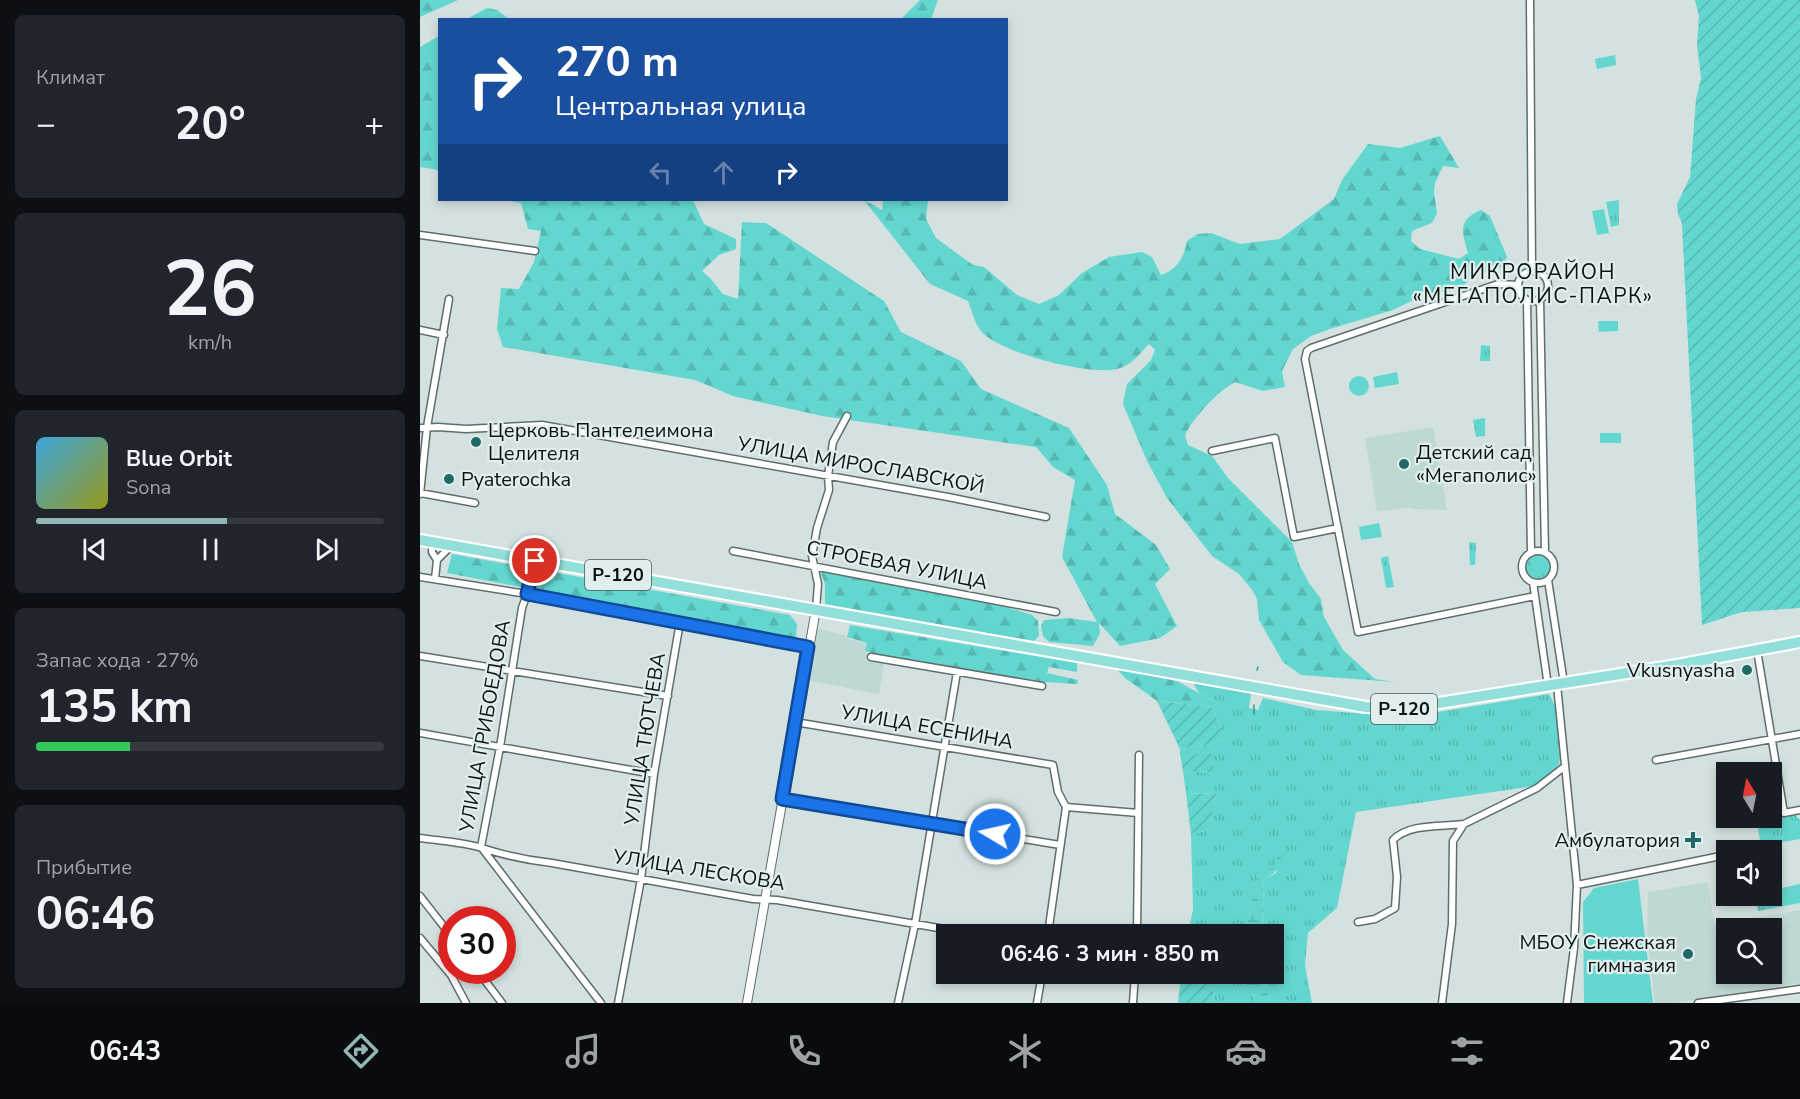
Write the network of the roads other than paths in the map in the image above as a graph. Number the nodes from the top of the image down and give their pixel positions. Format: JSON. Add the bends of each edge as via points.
{"nodes":[{"id":1,"x":1530,"y":0,"type":"edge"},
{"id":2,"x":420,"y":235,"type":"edge"},
{"id":3,"x":535,"y":251,"type":"dead end"},
{"id":4,"x":1532,"y":270,"type":"junction"},
{"id":5,"x":1518,"y":285,"type":"junction"},
{"id":6,"x":449,"y":299,"type":"dead end"},
{"id":7,"x":1540,"y":299,"type":"junction"},
{"id":8,"x":1527,"y":300,"type":"junction"},
{"id":9,"x":420,"y":330,"type":"edge"},
{"id":10,"x":444,"y":335,"type":"junction"},
{"id":11,"x":847,"y":416,"type":"dead end"},
{"id":12,"x":424,"y":427,"type":"edge"},
{"id":13,"x":1212,"y":451,"type":"dead end"},
{"id":14,"x":828,"y":476,"type":"junction"},
{"id":15,"x":420,"y":494,"type":"edge"},
{"id":16,"x":475,"y":503,"type":"dead end"},
{"id":17,"x":1046,"y":517,"type":"dead end"},
{"id":18,"x":1338,"y":528,"type":"junction"},
{"id":19,"x":420,"y":540,"type":"edge"},
{"id":20,"x":432,"y":542,"type":"junction"},
{"id":21,"x":452,"y":546,"type":"junction"},
{"id":22,"x":733,"y":551,"type":"dead end"},
{"id":23,"x":1545,"y":552,"type":"junction"},
{"id":24,"x":1531,"y":553,"type":"junction"},
{"id":25,"x":438,"y":560,"type":"junction"},
{"id":26,"x":535,"y":561,"type":"junction"},
{"id":27,"x":814,"y":565,"type":"junction"},
{"id":28,"x":420,"y":577,"type":"edge"},
{"id":29,"x":435,"y":579,"type":"junction"},
{"id":30,"x":1548,"y":580,"type":"junction"},
{"id":31,"x":1533,"y":582,"type":"junction"},
{"id":32,"x":527,"y":594,"type":"junction"},
{"id":33,"x":1535,"y":596,"type":"junction"},
{"id":34,"x":816,"y":609,"type":"junction"},
{"id":35,"x":1056,"y":612,"type":"dead end"},
{"id":36,"x":680,"y":622,"type":"junction"},
{"id":37,"x":1800,"y":642,"type":"edge"},
{"id":38,"x":808,"y":647,"type":"junction"},
{"id":39,"x":1757,"y":649,"type":"junction"},
{"id":40,"x":420,"y":656,"type":"edge"},
{"id":41,"x":871,"y":657,"type":"dead end"},
{"id":42,"x":512,"y":672,"type":"junction"},
{"id":43,"x":957,"y":672,"type":"junction"},
{"id":44,"x":1556,"y":685,"type":"junction"},
{"id":45,"x":1042,"y":686,"type":"dead end"},
{"id":46,"x":668,"y":696,"type":"junction"},
{"id":47,"x":795,"y":722,"type":"junction"},
{"id":48,"x":420,"y":734,"type":"edge"},
{"id":49,"x":1800,"y":734,"type":"edge"},
{"id":50,"x":1772,"y":739,"type":"junction"},
{"id":51,"x":944,"y":746,"type":"junction"},
{"id":52,"x":500,"y":747,"type":"junction"},
{"id":53,"x":1138,"y":755,"type":"dead end"},
{"id":54,"x":1656,"y":760,"type":"dead end"},
{"id":55,"x":1564,"y":767,"type":"junction"},
{"id":56,"x":654,"y":774,"type":"junction"},
{"id":57,"x":782,"y":799,"type":"junction"},
{"id":58,"x":1066,"y":807,"type":"junction"},
{"id":59,"x":1800,"y":810,"type":"edge"},
{"id":60,"x":1138,"y":813,"type":"junction"},
{"id":61,"x":931,"y":823,"type":"junction"},
{"id":62,"x":1464,"y":824,"type":"junction"},
{"id":63,"x":420,"y":838,"type":"edge"},
{"id":64,"x":1060,"y":845,"type":"junction"},
{"id":65,"x":481,"y":847,"type":"junction"},
{"id":66,"x":1716,"y":857,"type":"edge"},
{"id":67,"x":641,"y":879,"type":"junction"},
{"id":68,"x":1577,"y":885,"type":"junction"},
{"id":69,"x":420,"y":896,"type":"edge"},
{"id":70,"x":764,"y":900,"type":"junction"},
{"id":71,"x":438,"y":919,"type":"edge"},
{"id":72,"x":1358,"y":922,"type":"dead end"},
{"id":73,"x":915,"y":924,"type":"junction"},
{"id":74,"x":1049,"y":924,"type":"edge"},
{"id":75,"x":1137,"y":924,"type":"edge"},
{"id":76,"x":936,"y":928,"type":"edge"},
{"id":77,"x":420,"y":938,"type":"edge"},
{"id":78,"x":488,"y":984,"type":"edge"},
{"id":79,"x":1040,"y":984,"type":"edge"},
{"id":80,"x":1134,"y":984,"type":"edge"},
{"id":81,"x":1800,"y":989,"type":"edge"},
{"id":82,"x":466,"y":1003,"type":"edge"},
{"id":83,"x":502,"y":1003,"type":"edge"},
{"id":84,"x":601,"y":1003,"type":"edge"},
{"id":85,"x":618,"y":1003,"type":"edge"},
{"id":86,"x":747,"y":1003,"type":"edge"},
{"id":87,"x":898,"y":1003,"type":"edge"},
{"id":88,"x":1037,"y":1003,"type":"edge"},
{"id":89,"x":1133,"y":1003,"type":"edge"},
{"id":90,"x":1442,"y":1003,"type":"edge"},
{"id":91,"x":1567,"y":1003,"type":"edge"},
{"id":92,"x":1698,"y":1003,"type":"edge"}],
"edges":[{"from":1,"to":4,"type":"street"},
{"from":2,"to":3,"type":"street"},
{"from":4,"to":5,"type":"street","via":[[1522,275]]},
{"from":4,"to":7,"type":"street","via":[[1540,272],[1548,282],[1546,294]]},
{"from":5,"to":8,"type":"street"},
{"from":5,"to":18,"type":"street","via":[[1498,284],[1307,351],[1305,359]]},
{"from":6,"to":10,"type":"street"},
{"from":7,"to":8,"type":"street"},
{"from":7,"to":23,"type":"street"},
{"from":8,"to":24,"type":"street"},
{"from":9,"to":10,"type":"street"},
{"from":10,"to":12,"type":"street"},
{"from":11,"to":14,"type":"street","via":[[833,442]]},
{"from":12,"to":14,"type":"street","name":"УЛИЦА МИРОСЛАВСКОЙ","via":[[542,425]]},
{"from":12,"to":15,"type":"street"},
{"from":13,"to":18,"type":"street","via":[[1275,438],[1294,537]]},
{"from":14,"to":17,"type":"street","name":"УЛИЦА МИРОСЛАВСКОЙ"},
{"from":14,"to":27,"type":"street","via":[[829,490],[812,556]]},
{"from":15,"to":16,"type":"street"},
{"from":18,"to":33,"type":"street","via":[[1358,632]]},
{"from":19,"to":20,"type":"main road","number":"Р-120"},
{"from":20,"to":21,"type":"main road","number":"Р-120"},
{"from":20,"to":25,"type":"street","via":[[432,552]]},
{"from":21,"to":25,"type":"street"},
{"from":21,"to":26,"type":"main road","number":"Р-120"},
{"from":22,"to":27,"type":"street","name":"СТРОЕВАЯ УЛИЦА"},
{"from":23,"to":24,"type":"street"},
{"from":23,"to":30,"type":"street","via":[[1554,565]]},
{"from":24,"to":31,"type":"street","via":[[1522,562],[1522,568]]},
{"from":25,"to":29,"type":"street"},
{"from":26,"to":32,"type":"street","name":"УЛИЦА ГРИБОЕДОВА"},
{"from":26,"to":34,"type":"main road","number":"Р-120"},
{"from":27,"to":34,"type":"street","via":[[818,584]]},
{"from":27,"to":35,"type":"street","name":"СТРОЕВАЯ УЛИЦА"},
{"from":28,"to":29,"type":"street"},
{"from":29,"to":32,"type":"street"},
{"from":30,"to":31,"type":"street"},
{"from":30,"to":44,"type":"street"},
{"from":31,"to":33,"type":"street"},
{"from":32,"to":36,"type":"street"},
{"from":32,"to":42,"type":"street","name":"УЛИЦА ГРИБОЕДОВА"},
{"from":33,"to":44,"type":"street"},
{"from":34,"to":38,"type":"street"},
{"from":34,"to":44,"type":"main road","number":"Р-120","via":[[1366,707],[1401,709]]},
{"from":36,"to":38,"type":"street"},
{"from":36,"to":46,"type":"street","name":"УЛИЦА ТЮТЧЕВА"},
{"from":37,"to":39,"type":"main road","number":"Р-120"},
{"from":38,"to":47,"type":"street"},
{"from":39,"to":44,"type":"main road","number":"Р-120"},
{"from":39,"to":50,"type":"street"},
{"from":40,"to":42,"type":"street"},
{"from":41,"to":43,"type":"street"},
{"from":42,"to":46,"type":"street"},
{"from":42,"to":52,"type":"street","name":"УЛИЦА ГРИБОЕДОВА"},
{"from":43,"to":45,"type":"street"},
{"from":43,"to":51,"type":"street"},
{"from":44,"to":55,"type":"street"},
{"from":46,"to":56,"type":"street","name":"УЛИЦА ТЮТЧЕВА"},
{"from":47,"to":51,"type":"street","name":"УЛИЦА ЕСЕНИНА"},
{"from":47,"to":57,"type":"street"},
{"from":48,"to":52,"type":"street"},
{"from":49,"to":50,"type":"street"},
{"from":50,"to":54,"type":"street"},
{"from":50,"to":59,"type":"street","via":[[1784,813]]},
{"from":51,"to":58,"type":"street","name":"УЛИЦА ЕСЕНИНА","via":[[1053,765],[1058,792]]},
{"from":51,"to":61,"type":"street"},
{"from":52,"to":56,"type":"street"},
{"from":52,"to":65,"type":"street","name":"УЛИЦА ГРИБОЕДОВА"},
{"from":53,"to":60,"type":"street"},
{"from":55,"to":62,"type":"street","via":[[1537,788]]},
{"from":55,"to":68,"type":"street"},
{"from":56,"to":67,"type":"street","name":"УЛИЦА ТЮТЧЕВА"},
{"from":57,"to":61,"type":"street"},
{"from":57,"to":70,"type":"street"},
{"from":58,"to":60,"type":"street"},
{"from":58,"to":64,"type":"street"},
{"from":60,"to":75,"type":"street"},
{"from":61,"to":64,"type":"street"},
{"from":61,"to":73,"type":"street"},
{"from":62,"to":72,"type":"street","via":[[1400,833],[1393,840],[1395,908],[1375,919]]},
{"from":62,"to":90,"type":"street","via":[[1453,841],[1452,924]]},
{"from":63,"to":65,"type":"street","name":"УЛИЦА ЛЕСКОВА"},
{"from":64,"to":74,"type":"street"},
{"from":65,"to":67,"type":"street","name":"УЛИЦА ЛЕСКОВА","via":[[506,856]]},
{"from":65,"to":84,"type":"street","name":"УЛИЦА ГРИБОЕДОВА"},
{"from":66,"to":68,"type":"street"},
{"from":67,"to":70,"type":"street","name":"УЛИЦА ЛЕСКОВА"},
{"from":67,"to":85,"type":"street","name":"УЛИЦА ТЮТЧЕВА"},
{"from":68,"to":91,"type":"street"},
{"from":69,"to":71,"type":"street"},
{"from":70,"to":73,"type":"street","name":"УЛИЦА ЛЕСКОВА"},
{"from":70,"to":86,"type":"street"},
{"from":73,"to":76,"type":"street","name":"УЛИЦА ЛЕСКОВА"},
{"from":73,"to":87,"type":"street"},
{"from":77,"to":82,"type":"street","via":[[452,975]]},
{"from":78,"to":83,"type":"street"},
{"from":79,"to":88,"type":"street"},
{"from":80,"to":89,"type":"street"},
{"from":81,"to":92,"type":"street"}]}
